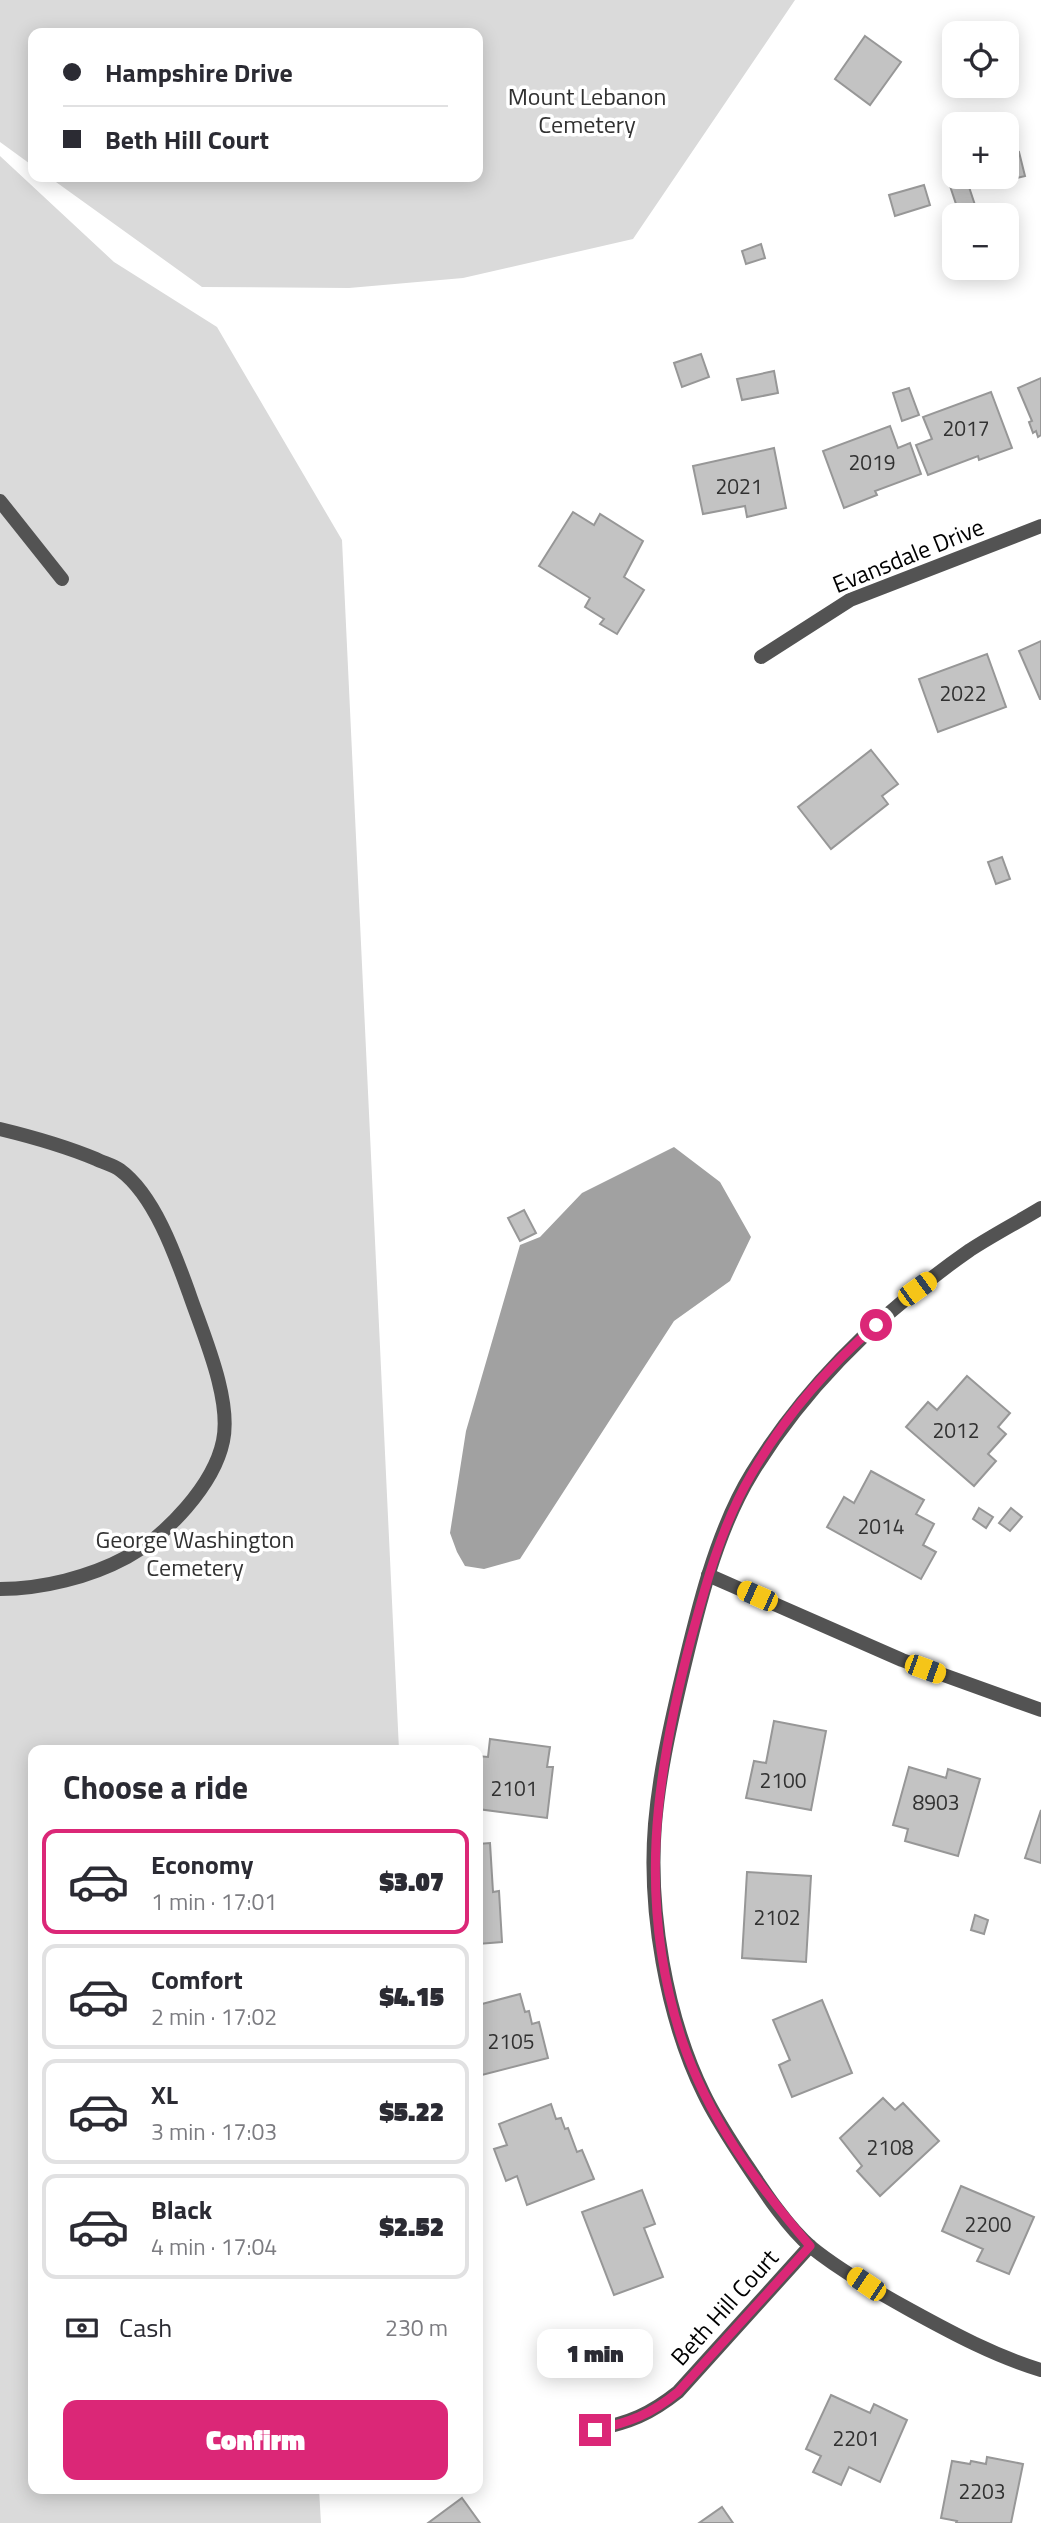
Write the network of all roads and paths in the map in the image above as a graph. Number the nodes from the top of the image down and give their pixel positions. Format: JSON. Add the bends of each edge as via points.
{"nodes":[{"id":1,"x":0,"y":501,"type":"edge"},
{"id":2,"x":1041,"y":526,"type":"edge"},
{"id":3,"x":62,"y":579,"type":"dead end"},
{"id":4,"x":761,"y":657,"type":"dead end"},
{"id":5,"x":0,"y":1129,"type":"edge"},
{"id":6,"x":1041,"y":1208,"type":"edge"},
{"id":7,"x":708,"y":1574,"type":"junction"},
{"id":8,"x":0,"y":1589,"type":"edge"},
{"id":9,"x":1041,"y":1710,"type":"edge"},
{"id":10,"x":810,"y":2246,"type":"junction"},
{"id":11,"x":1041,"y":2370,"type":"edge"},
{"id":12,"x":595,"y":2430,"type":"dead end"}],
"edges":[{"from":1,"to":3,"type":"street"},
{"from":2,"to":4,"type":"street","name":"Evansdale Drive","via":[[850,600]]},
{"from":5,"to":8,"type":"street","via":[[66,1147],[119,1169],[142,1190],[178,1260],[219,1377],[223,1411],[223,1441],[207,1482],[180,1514],[129,1557],[42,1586]]},
{"from":6,"to":7,"type":"street","via":[[973,1248],[917,1289],[855,1343],[795,1408],[750,1476]]},
{"from":7,"to":9,"type":"street","via":[[902,1660]]},
{"from":7,"to":10,"type":"street","via":[[658,1795],[654,1880],[663,1962],[682,2039],[703,2093],[767,2195]]},
{"from":10,"to":11,"type":"street","via":[[885,2297],[952,2333]]},
{"from":10,"to":12,"type":"street","name":"Beth Hill Court","via":[[678,2392],[656,2410]]}]}
